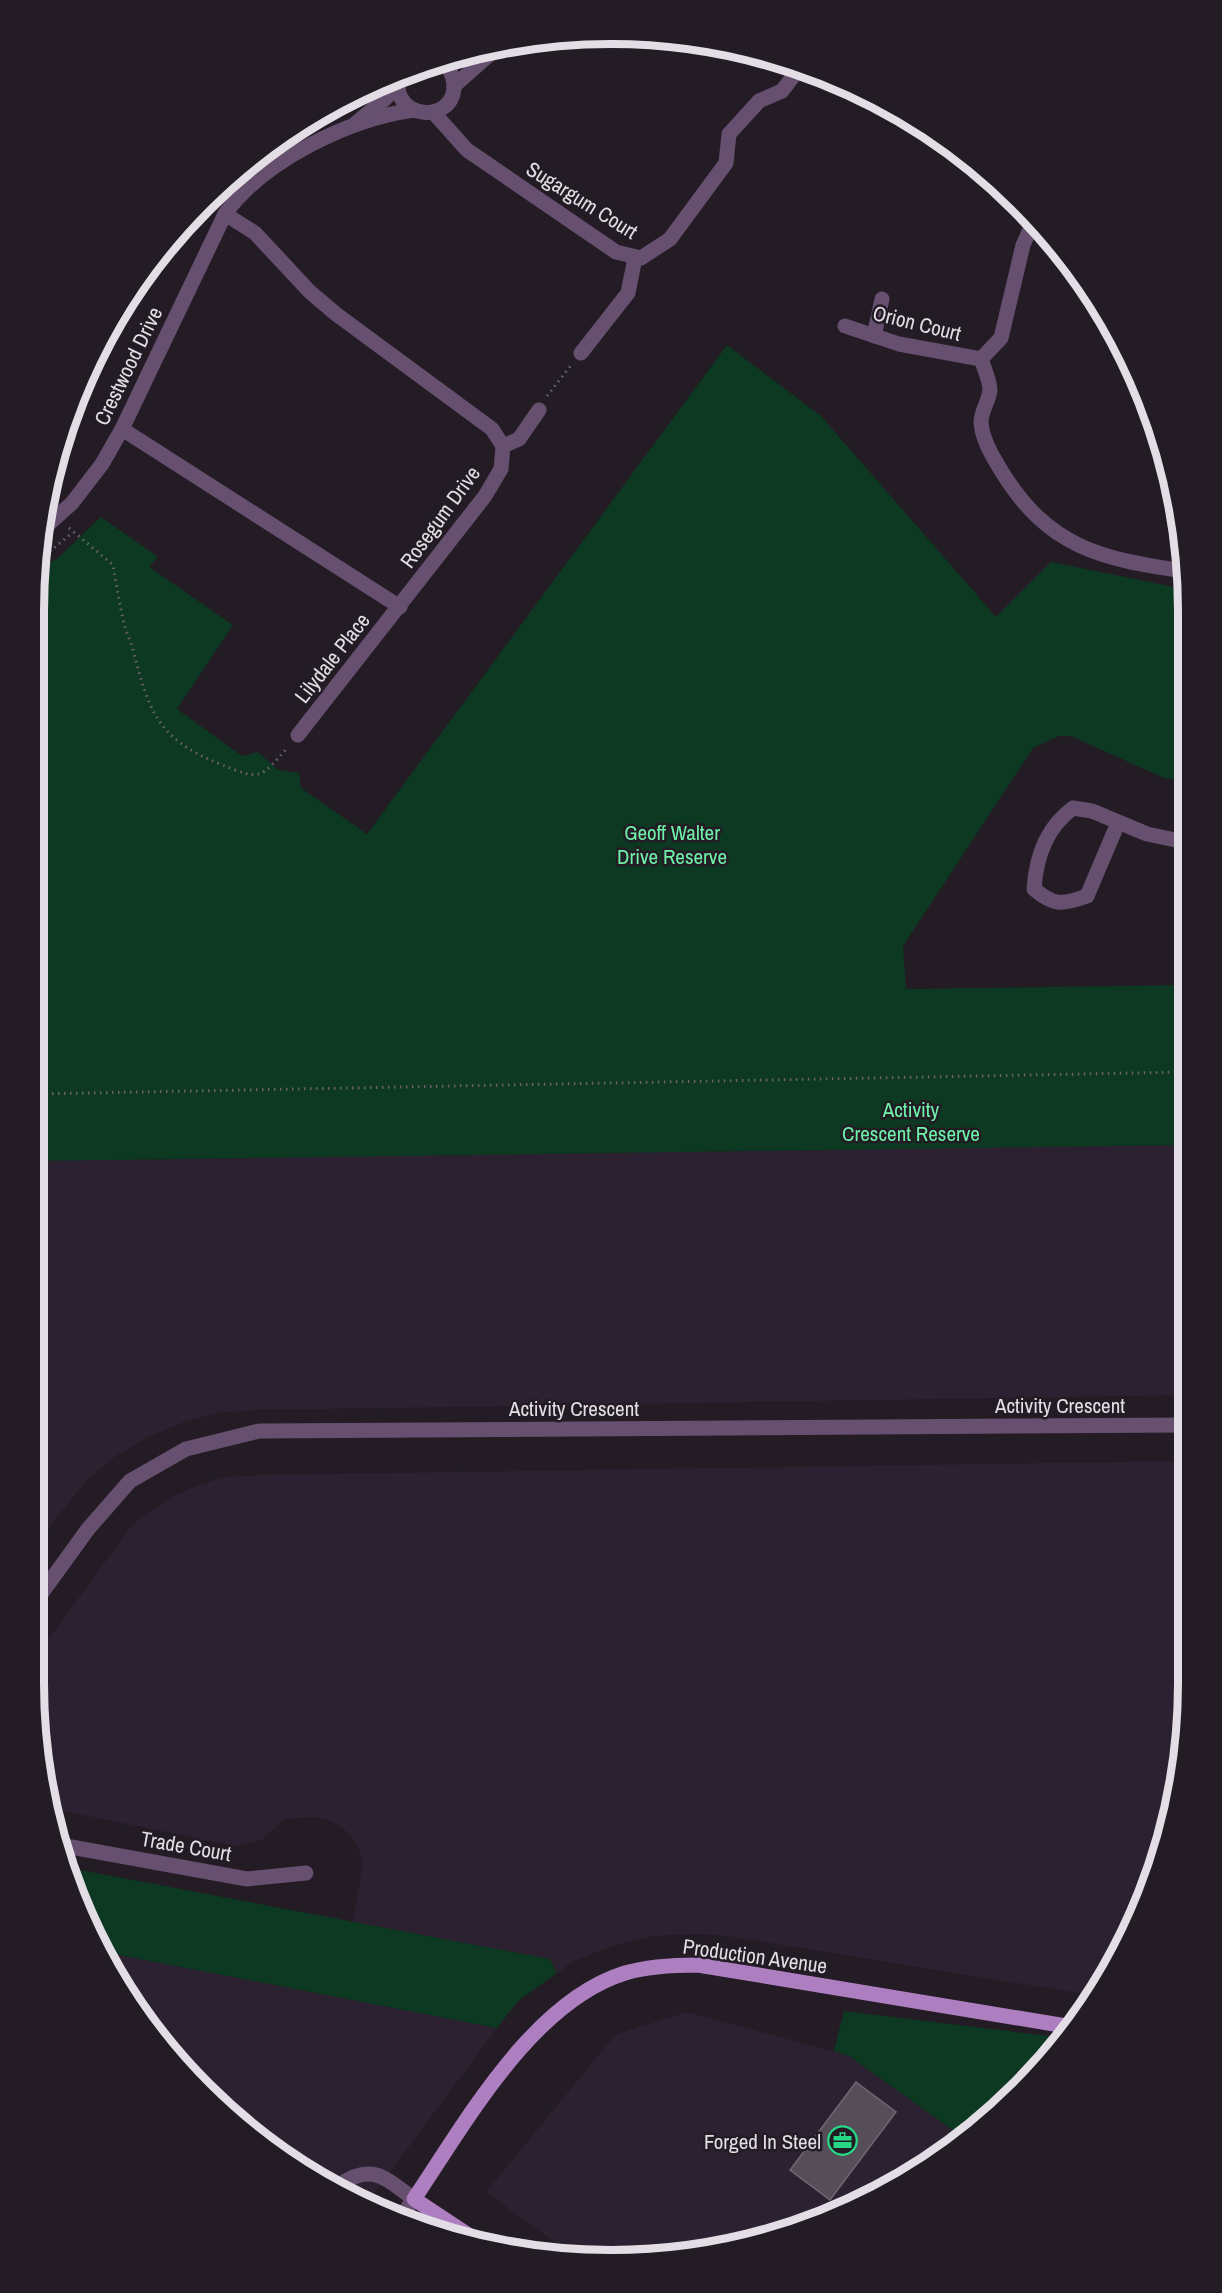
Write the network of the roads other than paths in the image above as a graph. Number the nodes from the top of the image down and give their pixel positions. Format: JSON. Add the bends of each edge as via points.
{"nodes":[{"id":1,"x":486,"y":58,"type":"edge"},
{"id":2,"x":448,"y":68,"type":"edge"},
{"id":3,"x":794,"y":75,"type":"edge"},
{"id":4,"x":400,"y":85,"type":"edge"},
{"id":5,"x":454,"y":86,"type":"junction"},
{"id":6,"x":394,"y":87,"type":"edge"},
{"id":7,"x":448,"y":103,"type":"junction"},
{"id":8,"x":414,"y":110,"type":"junction"},
{"id":9,"x":433,"y":112,"type":"junction"},
{"id":10,"x":351,"y":126,"type":"junction"},
{"id":11,"x":467,"y":150,"type":"junction"},
{"id":12,"x":225,"y":214,"type":"junction"},
{"id":13,"x":1030,"y":229,"type":"edge"},
{"id":14,"x":635,"y":258,"type":"junction"},
{"id":15,"x":882,"y":299,"type":"dead end"},
{"id":16,"x":844,"y":326,"type":"dead end"},
{"id":17,"x":874,"y":336,"type":"junction"},
{"id":18,"x":581,"y":353,"type":"road end"},
{"id":19,"x":981,"y":359,"type":"junction"},
{"id":20,"x":539,"y":410,"type":"road end"},
{"id":21,"x":122,"y":429,"type":"junction"},
{"id":22,"x":503,"y":446,"type":"junction"},
{"id":23,"x":50,"y":523,"type":"edge"},
{"id":24,"x":1177,"y":570,"type":"edge"},
{"id":25,"x":399,"y":607,"type":"junction"},
{"id":26,"x":298,"y":735,"type":"road end"},
{"id":27,"x":1118,"y":823,"type":"junction"},
{"id":28,"x":1178,"y":841,"type":"edge"},
{"id":29,"x":1178,"y":1425,"type":"edge"},
{"id":30,"x":44,"y":1590,"type":"edge"},
{"id":31,"x":69,"y":1847,"type":"edge"},
{"id":32,"x":306,"y":1873,"type":"dead end"},
{"id":33,"x":1062,"y":2025,"type":"edge"},
{"id":34,"x":344,"y":2182,"type":"edge"},
{"id":35,"x":414,"y":2199,"type":"junction"},
{"id":36,"x":406,"y":2210,"type":"edge"},
{"id":37,"x":459,"y":2229,"type":"edge"}],
"edges":[{"from":1,"to":5,"type":"street"},
{"from":2,"to":5,"type":"street"},
{"from":3,"to":14,"type":"street","name":"Sugargum Court","via":[[782,91],[759,101],[729,134],[726,163],[670,239]]},
{"from":4,"to":8,"type":"street","via":[[402,100]]},
{"from":5,"to":7,"type":"street"},
{"from":6,"to":10,"type":"street","name":"Crestwood Drive"},
{"from":7,"to":9,"type":"street"},
{"from":7,"to":11,"type":"street"},
{"from":8,"to":9,"type":"street"},
{"from":8,"to":10,"type":"street","name":"Crestwood Drive"},
{"from":9,"to":11,"type":"street","name":"Sugargum Court"},
{"from":10,"to":12,"type":"street","name":"Crestwood Drive","via":[[278,166],[246,189]]},
{"from":11,"to":14,"type":"street","name":"Sugargum Court","via":[[616,252]]},
{"from":12,"to":21,"type":"street","name":"Crestwood Drive"},
{"from":12,"to":22,"type":"street","via":[[255,233],[336,314],[492,429]]},
{"from":13,"to":19,"type":"street","via":[[1001,338]]},
{"from":14,"to":18,"type":"street","via":[[628,293]]},
{"from":15,"to":17,"type":"street"},
{"from":16,"to":17,"type":"street","name":"Orion Court"},
{"from":17,"to":19,"type":"street","name":"Orion Court"},
{"from":19,"to":24,"type":"street","via":[[990,389],[981,421],[989,451],[1009,483],[1053,532],[1116,559]]},
{"from":20,"to":22,"type":"street","via":[[519,439]]},
{"from":21,"to":23,"type":"street","name":"Crestwood Drive","via":[[86,487]]},
{"from":21,"to":25,"type":"street"},
{"from":22,"to":25,"type":"street","name":"Rosegum Drive","via":[[501,469],[485,496]]},
{"from":25,"to":26,"type":"street","name":"Lilydale Place"},
{"from":27,"to":27,"type":"street","via":[[1087,896],[1067,903],[1048,901],[1034,889],[1035,865],[1057,820],[1073,808],[1092,811]]},
{"from":27,"to":28,"type":"street"},
{"from":29,"to":30,"type":"street","name":"Activity Crescent","via":[[258,1431],[186,1449],[130,1481],[88,1529]]},
{"from":31,"to":32,"type":"street","name":"Trade Court","via":[[247,1879]]},
{"from":33,"to":35,"type":"main road","name":"Production Avenue","via":[[698,1965],[637,1970],[578,1996],[544,2022],[506,2066]]},
{"from":34,"to":35,"type":"street","via":[[360,2173],[376,2174]]},
{"from":35,"to":36,"type":"street","name":"Production Avenue"},
{"from":35,"to":37,"type":"main road"}]}
